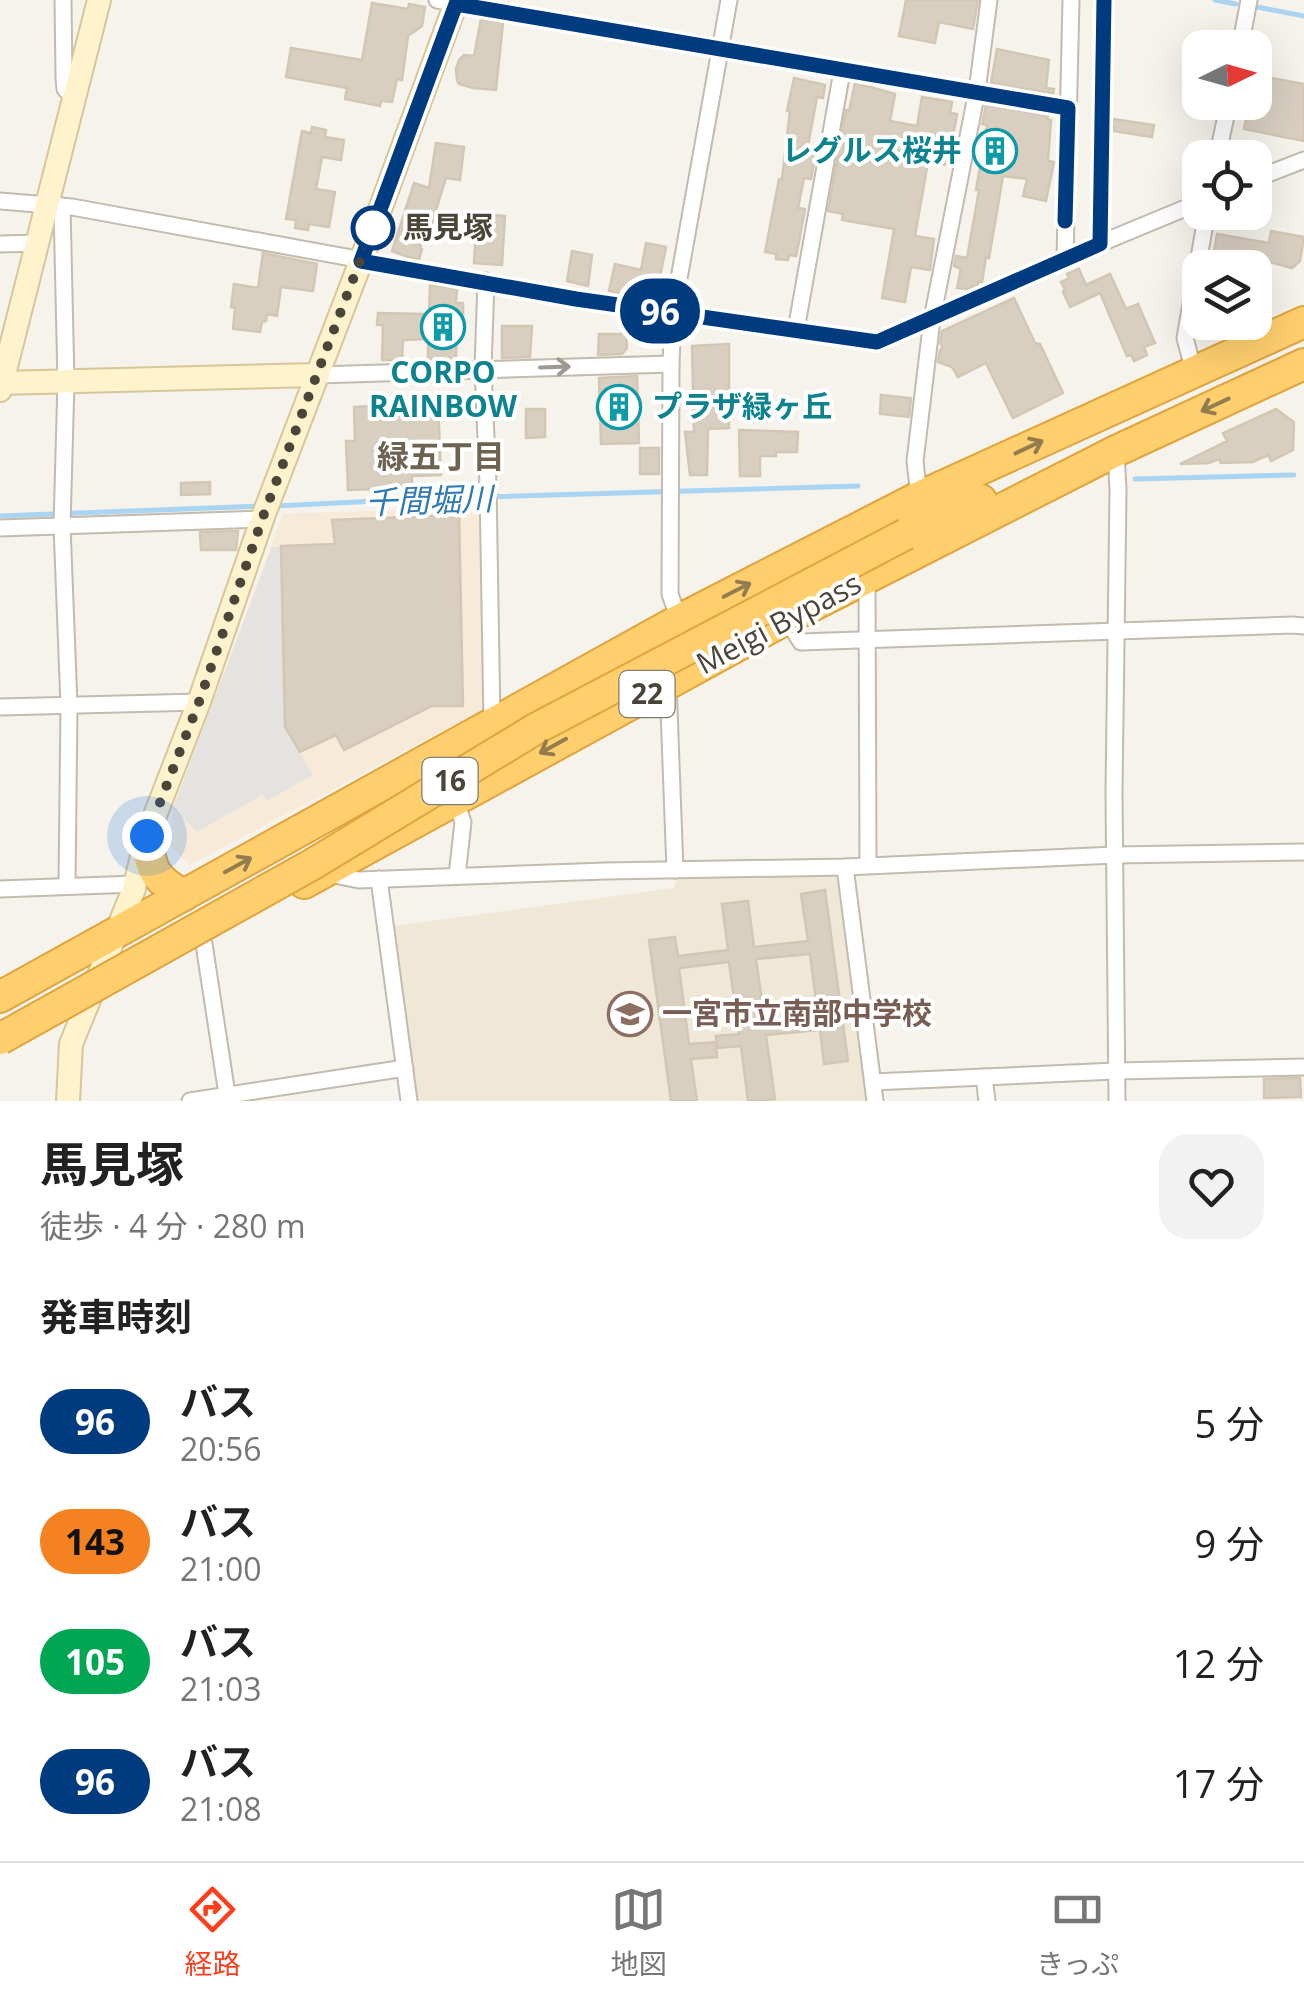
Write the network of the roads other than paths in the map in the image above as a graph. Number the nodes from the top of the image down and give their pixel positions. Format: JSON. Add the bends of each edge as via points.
{"nodes":[{"id":1,"x":63,"y":0,"type":"edge"},
{"id":2,"x":99,"y":0,"type":"edge"},
{"id":3,"x":730,"y":0,"type":"edge"},
{"id":4,"x":989,"y":0,"type":"edge"},
{"id":5,"x":1071,"y":0,"type":"edge"},
{"id":6,"x":1104,"y":0,"type":"edge"},
{"id":7,"x":1249,"y":0,"type":"edge"},
{"id":8,"x":450,"y":1,"type":"edge"},
{"id":9,"x":1243,"y":30,"type":"edge"},
{"id":10,"x":721,"y":49,"type":"junction"},
{"id":11,"x":842,"y":71,"type":"junction"},
{"id":12,"x":976,"y":91,"type":"junction"},
{"id":13,"x":73,"y":96,"type":"junction"},
{"id":14,"x":1068,"y":108,"type":"junction"},
{"id":15,"x":1304,"y":160,"type":"edge"},
{"id":16,"x":1272,"y":173,"type":"edge"},
{"id":17,"x":0,"y":202,"type":"edge"},
{"id":18,"x":55,"y":205,"type":"junction"},
{"id":19,"x":1182,"y":210,"type":"edge"},
{"id":20,"x":1204,"y":230,"type":"edge"},
{"id":21,"x":39,"y":243,"type":"junction"},
{"id":22,"x":0,"y":244,"type":"edge"},
{"id":23,"x":1100,"y":244,"type":"junction"},
{"id":24,"x":1064,"y":258,"type":"junction"},
{"id":25,"x":361,"y":261,"type":"junction"},
{"id":26,"x":486,"y":281,"type":"junction"},
{"id":27,"x":673,"y":312,"type":"junction"},
{"id":28,"x":932,"y":319,"type":"junction"},
{"id":29,"x":1304,"y":322,"type":"edge"},
{"id":30,"x":796,"y":330,"type":"junction"},
{"id":31,"x":671,"y":364,"type":"junction"},
{"id":32,"x":1304,"y":364,"type":"edge"},
{"id":33,"x":483,"y":370,"type":"junction"},
{"id":34,"x":1194,"y":372,"type":"junction"},
{"id":35,"x":318,"y":376,"type":"junction"},
{"id":36,"x":66,"y":382,"type":"junction"},
{"id":37,"x":1,"y":385,"type":"edge"},
{"id":38,"x":1116,"y":451,"type":"junction"},
{"id":39,"x":1043,"y":487,"type":"junction"},
{"id":40,"x":919,"y":498,"type":"junction"},
{"id":41,"x":265,"y":510,"type":"junction"},
{"id":42,"x":62,"y":517,"type":"junction"},
{"id":43,"x":0,"y":528,"type":"edge"},
{"id":44,"x":866,"y":579,"type":"junction"},
{"id":45,"x":786,"y":618,"type":"junction"},
{"id":46,"x":678,"y":620,"type":"junction"},
{"id":47,"x":1304,"y":626,"type":"edge"},
{"id":48,"x":1116,"y":631,"type":"junction"},
{"id":49,"x":868,"y":640,"type":"junction"},
{"id":50,"x":668,"y":683,"type":"junction"},
{"id":51,"x":199,"y":702,"type":"junction"},
{"id":52,"x":69,"y":704,"type":"junction"},
{"id":53,"x":0,"y":708,"type":"edge"},
{"id":54,"x":492,"y":724,"type":"junction"},
{"id":55,"x":456,"y":800,"type":"junction"},
{"id":56,"x":147,"y":836,"type":"junction"},
{"id":57,"x":1304,"y":852,"type":"edge"},
{"id":58,"x":1115,"y":855,"type":"junction"},
{"id":59,"x":845,"y":866,"type":"junction"},
{"id":60,"x":868,"y":866,"type":"junction"},
{"id":61,"x":675,"y":870,"type":"junction"},
{"id":62,"x":326,"y":873,"type":"junction"},
{"id":63,"x":457,"y":876,"type":"junction"},
{"id":64,"x":379,"y":879,"type":"junction"},
{"id":65,"x":136,"y":884,"type":"junction"},
{"id":66,"x":67,"y":885,"type":"junction"},
{"id":67,"x":0,"y":889,"type":"edge"},
{"id":68,"x":184,"y":895,"type":"junction"},
{"id":69,"x":202,"y":931,"type":"junction"},
{"id":70,"x":115,"y":933,"type":"junction"},
{"id":71,"x":89,"y":996,"type":"junction"},
{"id":72,"x":0,"y":997,"type":"edge"},
{"id":73,"x":0,"y":1042,"type":"edge"},
{"id":74,"x":1304,"y":1067,"type":"edge"},
{"id":75,"x":405,"y":1068,"type":"junction"},
{"id":76,"x":1116,"y":1071,"type":"junction"},
{"id":77,"x":984,"y":1077,"type":"junction"},
{"id":78,"x":873,"y":1082,"type":"junction"},
{"id":79,"x":228,"y":1099,"type":"edge"},
{"id":80,"x":68,"y":1101,"type":"edge"},
{"id":81,"x":190,"y":1101,"type":"edge"},
{"id":82,"x":409,"y":1101,"type":"edge"},
{"id":83,"x":875,"y":1101,"type":"edge"},
{"id":84,"x":987,"y":1101,"type":"edge"},
{"id":85,"x":1116,"y":1101,"type":"edge"}],
"edges":[{"from":1,"to":13,"type":"street","via":[[65,89]]},
{"from":2,"to":13,"type":"street"},
{"from":3,"to":10,"type":"street"},
{"from":4,"to":12,"type":"street"},
{"from":5,"to":14,"type":"street"},
{"from":6,"to":23,"type":"street"},
{"from":7,"to":9,"type":"street"},
{"from":8,"to":10,"type":"street"},
{"from":8,"to":25,"type":"street"},
{"from":10,"to":11,"type":"street"},
{"from":10,"to":27,"type":"street"},
{"from":11,"to":12,"type":"street"},
{"from":11,"to":30,"type":"street"},
{"from":12,"to":14,"type":"street"},
{"from":12,"to":28,"type":"street"},
{"from":13,"to":18,"type":"street"},
{"from":14,"to":24,"type":"street"},
{"from":15,"to":16,"type":"street"},
{"from":17,"to":18,"type":"street"},
{"from":18,"to":21,"type":"street"},
{"from":18,"to":25,"type":"street"},
{"from":18,"to":36,"type":"street"},
{"from":19,"to":23,"type":"street"},
{"from":20,"to":34,"type":"street","via":[[1185,338]]},
{"from":21,"to":22,"type":"street"},
{"from":21,"to":37,"type":"street"},
{"from":23,"to":24,"type":"street"},
{"from":24,"to":28,"type":"street"},
{"from":25,"to":26,"type":"street"},
{"from":25,"to":35,"type":"street"},
{"from":26,"to":27,"type":"street"},
{"from":26,"to":33,"type":"street"},
{"from":27,"to":30,"type":"street"},
{"from":27,"to":31,"type":"street"},
{"from":28,"to":30,"type":"street","via":[[877,342]]},
{"from":28,"to":40,"type":"street","via":[[916,461]]},
{"from":29,"to":34,"type":"highway","name":"Meigi Bypass","number":"22"},
{"from":33,"to":31,"type":"street","one_way":true},
{"from":31,"to":46,"type":"street","via":[[670,594]]},
{"from":32,"to":38,"type":"highway","name":"Meigi Bypass","number":"22","one_way":true},
{"from":33,"to":35,"type":"street"},
{"from":33,"to":54,"type":"street"},
{"from":40,"to":34,"type":"highway","name":"Meigi Bypass","number":"22","one_way":true},
{"from":35,"to":36,"type":"street"},
{"from":35,"to":41,"type":"street"},
{"from":36,"to":37,"type":"street"},
{"from":36,"to":42,"type":"street"},
{"from":38,"to":39,"type":"highway","name":"Meigi Bypass","number":"22"},
{"from":38,"to":48,"type":"street"},
{"from":39,"to":44,"type":"highway","name":"Meigi Bypass","number":"22"},
{"from":39,"to":73,"type":"highway","number":"16","bridge":true,"via":[[950,512],[537,728]]},
{"from":46,"to":40,"type":"highway","name":"Meigi Bypass","number":"22","one_way":true},
{"from":41,"to":42,"type":"street"},
{"from":41,"to":51,"type":"street"},
{"from":42,"to":43,"type":"street"},
{"from":42,"to":52,"type":"street"},
{"from":44,"to":45,"type":"highway","name":"Meigi Bypass","number":"22"},
{"from":44,"to":49,"type":"street"},
{"from":45,"to":49,"type":"street","via":[[801,642]]},
{"from":45,"to":50,"type":"highway","name":"Meigi Bypass","number":"22"},
{"from":46,"to":54,"type":"highway","name":"Meigi Bypass","number":"22"},
{"from":47,"to":48,"type":"street"},
{"from":48,"to":49,"type":"street"},
{"from":48,"to":58,"type":"street"},
{"from":49,"to":60,"type":"street"},
{"from":50,"to":55,"type":"highway","name":"Meigi Bypass","number":"22","one_way":true},
{"from":50,"to":61,"type":"street"},
{"from":51,"to":52,"type":"street"},
{"from":51,"to":56,"type":"street"},
{"from":52,"to":53,"type":"street"},
{"from":52,"to":66,"type":"street"},
{"from":68,"to":54,"type":"highway","name":"Meigi Bypass","number":"22","one_way":true},
{"from":55,"to":62,"type":"highway","name":"Meigi Bypass","number":"22"},
{"from":55,"to":63,"type":"street","via":[[463,822]]},
{"from":56,"to":65,"type":"street"},
{"from":56,"to":68,"type":"highway","via":[[159,878]]},
{"from":57,"to":58,"type":"street"},
{"from":58,"to":60,"type":"street"},
{"from":58,"to":76,"type":"street"},
{"from":59,"to":60,"type":"street"},
{"from":59,"to":61,"type":"street"},
{"from":59,"to":78,"type":"street"},
{"from":61,"to":63,"type":"street"},
{"from":62,"to":64,"type":"street"},
{"from":62,"to":69,"type":"highway","name":"Meigi Bypass","number":"22"},
{"from":63,"to":64,"type":"street"},
{"from":64,"to":75,"type":"street"},
{"from":65,"to":66,"type":"street"},
{"from":65,"to":70,"type":"street"},
{"from":66,"to":67,"type":"street"},
{"from":68,"to":70,"type":"highway","name":"Meigi Bypass","number":"22"},
{"from":69,"to":71,"type":"highway","name":"Meigi Bypass","number":"22"},
{"from":69,"to":79,"type":"street"},
{"from":70,"to":71,"type":"street"},
{"from":70,"to":72,"type":"highway","name":"Meigi Bypass","number":"22"},
{"from":71,"to":73,"type":"highway","name":"Meigi Bypass","number":"22"},
{"from":71,"to":80,"type":"street","via":[[71,1044]]},
{"from":74,"to":76,"type":"street"},
{"from":75,"to":79,"type":"street"},
{"from":75,"to":82,"type":"street"},
{"from":76,"to":77,"type":"street"},
{"from":76,"to":85,"type":"street"},
{"from":77,"to":78,"type":"street"},
{"from":77,"to":84,"type":"street"},
{"from":78,"to":83,"type":"street"},
{"from":79,"to":81,"type":"street"}]}
